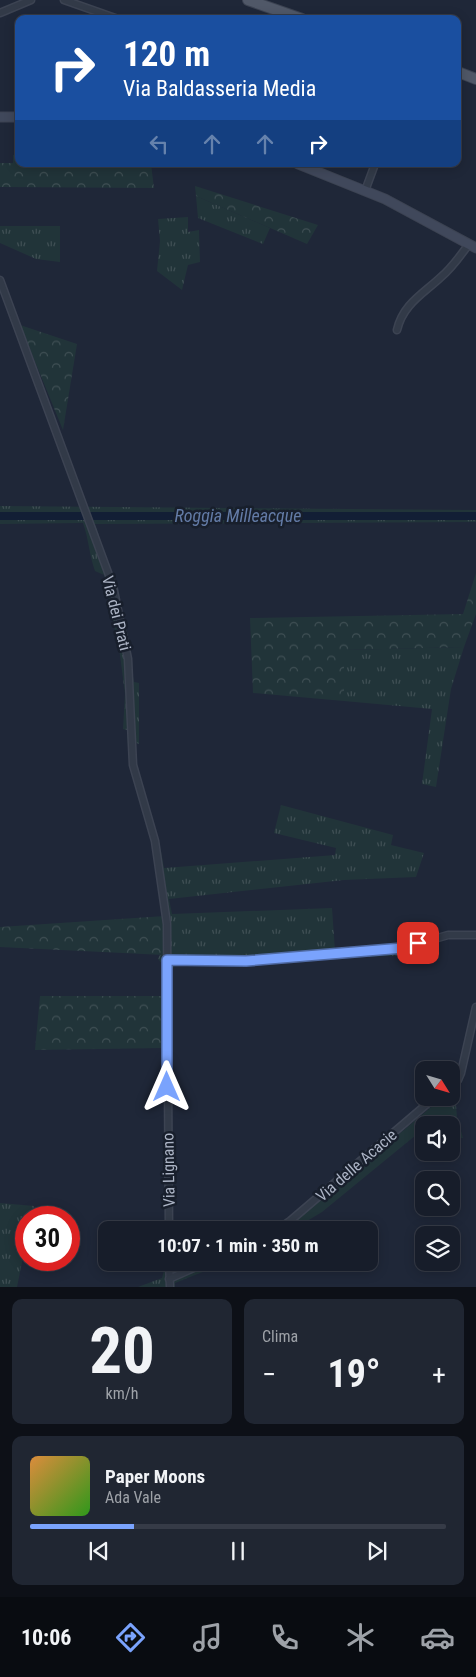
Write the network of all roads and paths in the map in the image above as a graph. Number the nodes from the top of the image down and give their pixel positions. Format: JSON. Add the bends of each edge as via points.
{"nodes":[{"id":1,"x":31,"y":0,"type":"edge"},
{"id":2,"x":64,"y":0,"type":"edge"},
{"id":3,"x":248,"y":0,"type":"edge"},
{"id":4,"x":0,"y":13,"type":"edge"},
{"id":5,"x":107,"y":15,"type":"edge"},
{"id":6,"x":291,"y":15,"type":"edge"},
{"id":7,"x":461,"y":73,"type":"edge"},
{"id":8,"x":476,"y":79,"type":"edge"},
{"id":9,"x":0,"y":117,"type":"edge"},
{"id":10,"x":15,"y":117,"type":"edge"},
{"id":11,"x":305,"y":167,"type":"edge"},
{"id":12,"x":374,"y":167,"type":"edge"},
{"id":13,"x":365,"y":191,"type":"junction"},
{"id":14,"x":472,"y":246,"type":"edge"},
{"id":15,"x":0,"y":280,"type":"edge"},
{"id":16,"x":397,"y":330,"type":"dead end"},
{"id":17,"x":476,"y":935,"type":"edge"},
{"id":18,"x":167,"y":960,"type":"junction"},
{"id":19,"x":476,"y":1007,"type":"edge"},
{"id":20,"x":460,"y":1074,"type":"edge"},
{"id":21,"x":425,"y":1106,"type":"edge"},
{"id":22,"x":168,"y":1221,"type":"edge"},
{"id":23,"x":290,"y":1221,"type":"edge"},
{"id":24,"x":169,"y":1271,"type":"edge"},
{"id":25,"x":187,"y":1271,"type":"edge"},
{"id":26,"x":169,"y":1279,"type":"junction"},
{"id":27,"x":170,"y":1287,"type":"edge"}],
"edges":[{"from":1,"to":4,"type":"street"},
{"from":2,"to":5,"type":"street"},
{"from":3,"to":6,"type":"main road"},
{"from":7,"to":8,"type":"main road"},
{"from":9,"to":10,"type":"street"},
{"from":11,"to":13,"type":"street"},
{"from":12,"to":13,"type":"street"},
{"from":13,"to":14,"type":"street"},
{"from":14,"to":16,"type":"street","via":[[408,306]]},
{"from":15,"to":18,"type":"street","name":"Via dei Prati","via":[[112,586],[128,659],[133,765],[155,841],[167,924]]},
{"from":17,"to":18,"type":"street","via":[[448,935],[403,948],[246,961]]},
{"from":18,"to":22,"type":"street","name":"Via Lignano"},
{"from":19,"to":20,"type":"street"},
{"from":21,"to":23,"type":"street","name":"Via delle Acacie"},
{"from":24,"to":26,"type":"street"},
{"from":25,"to":26,"type":"street"},
{"from":26,"to":27,"type":"street"}]}
